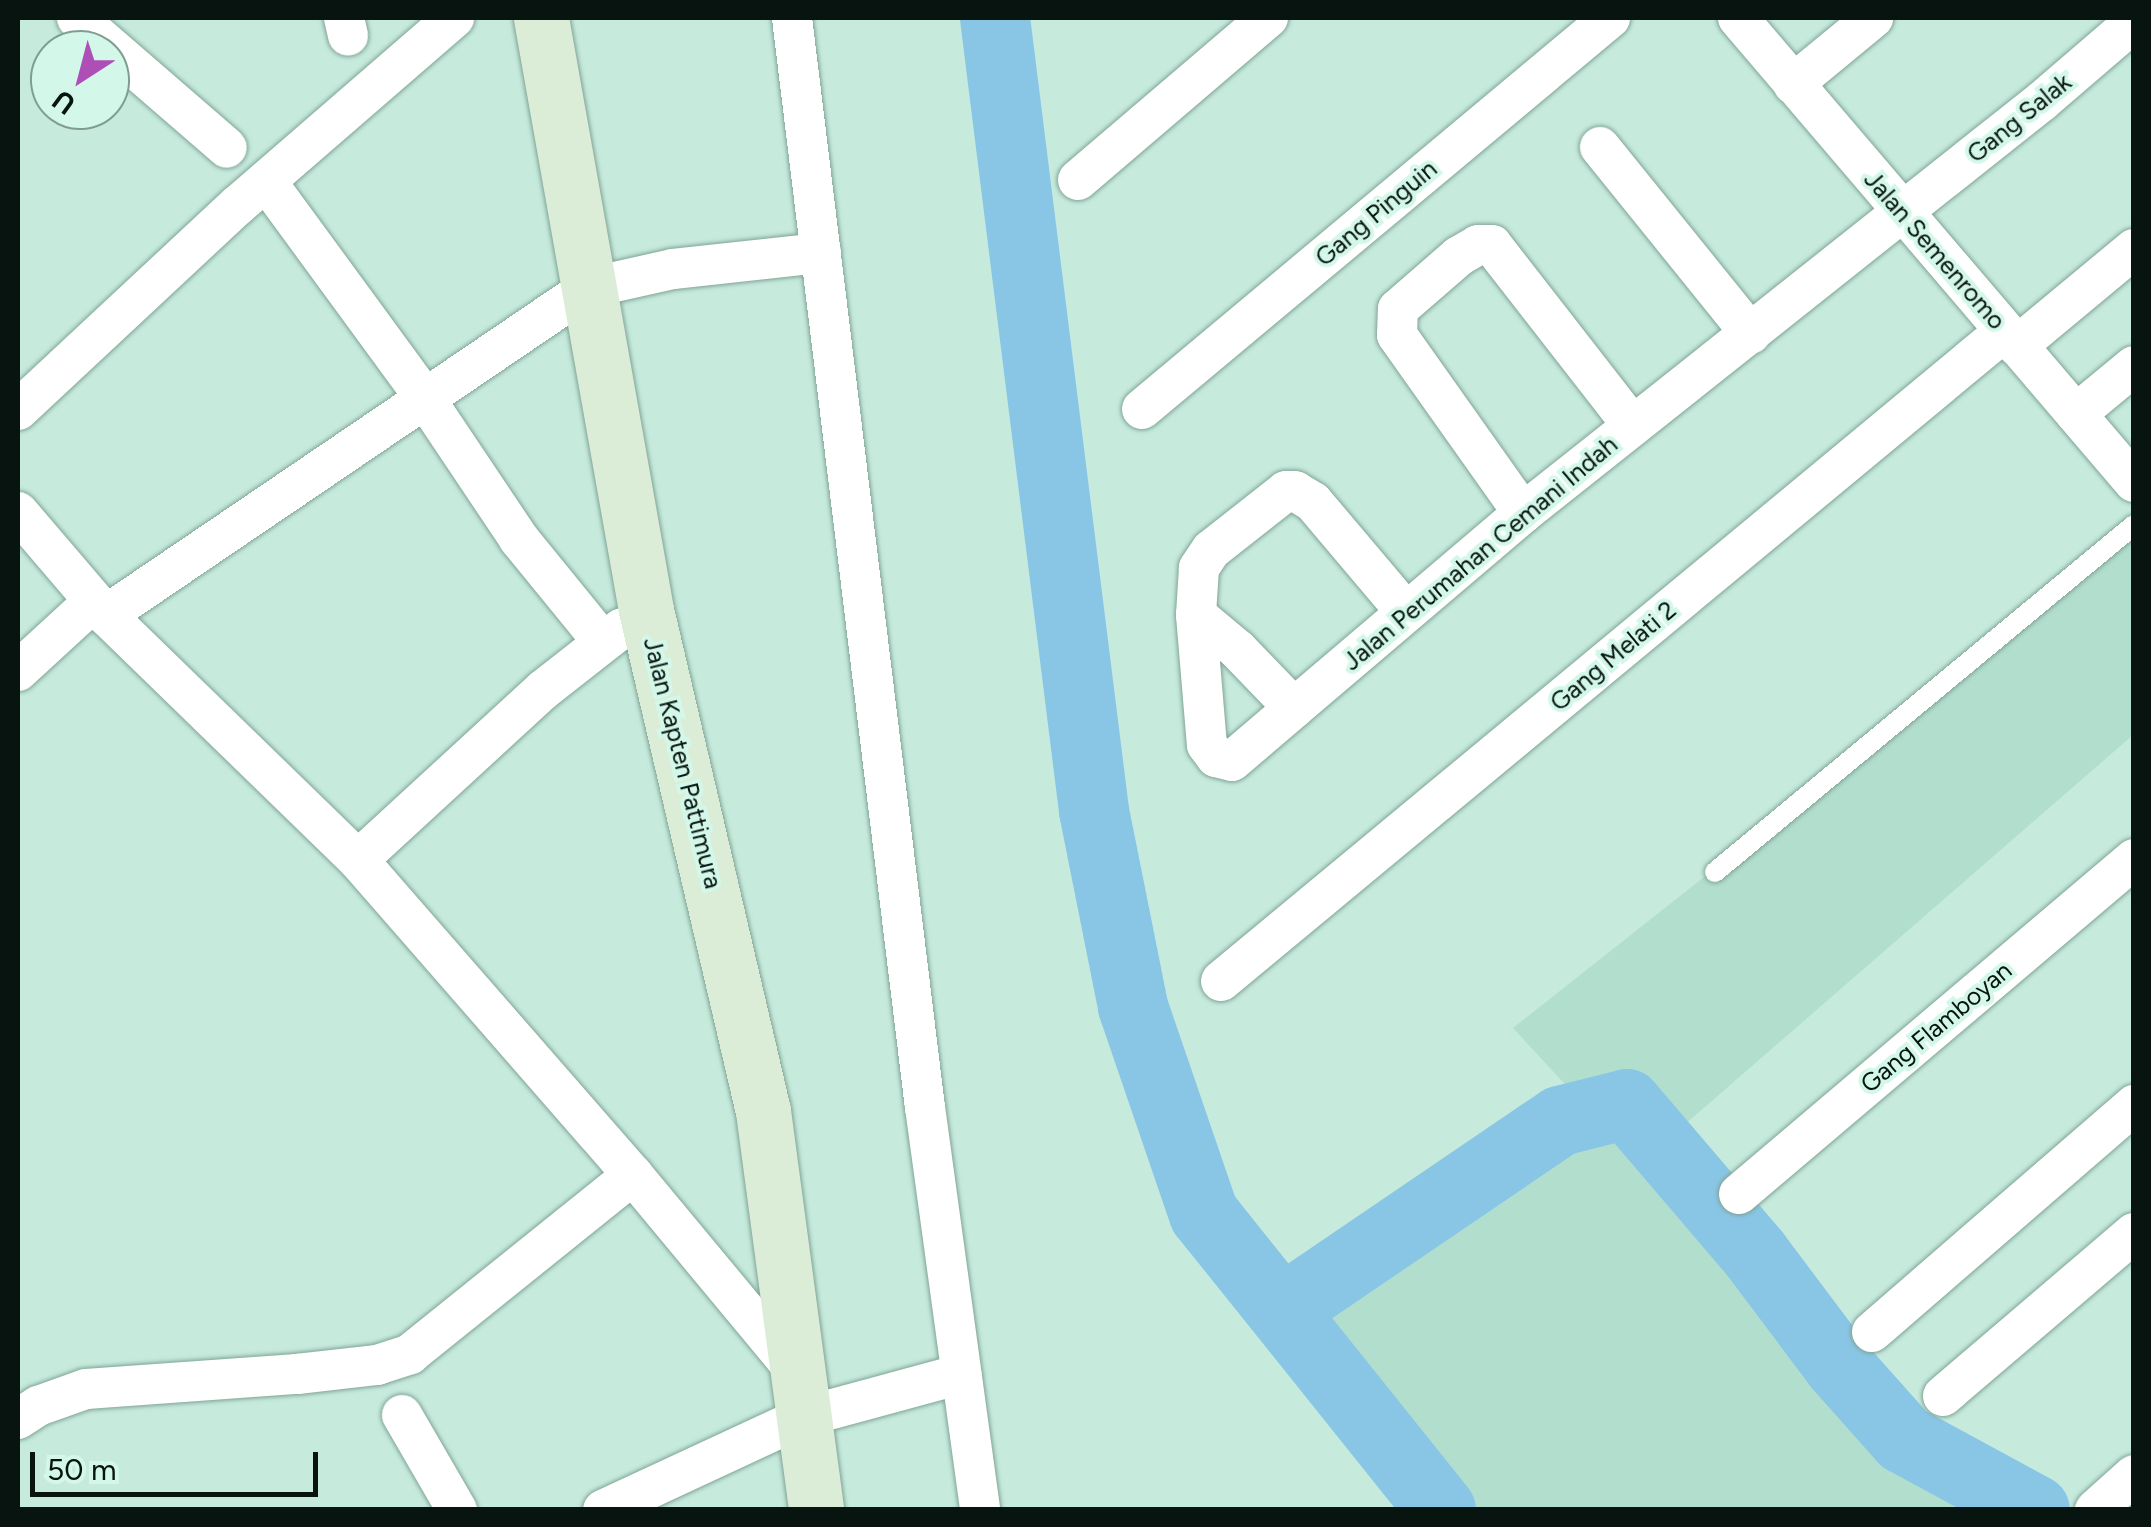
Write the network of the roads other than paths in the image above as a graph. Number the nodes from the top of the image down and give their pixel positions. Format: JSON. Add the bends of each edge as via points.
{"nodes":[{"id":1,"x":77,"y":18,"type":"edge"},
{"id":2,"x":454,"y":18,"type":"edge"},
{"id":3,"x":541,"y":18,"type":"edge"},
{"id":4,"x":792,"y":18,"type":"edge"},
{"id":5,"x":1268,"y":18,"type":"edge"},
{"id":6,"x":1610,"y":18,"type":"edge"},
{"id":7,"x":1738,"y":18,"type":"edge"},
{"id":8,"x":1873,"y":18,"type":"edge"},
{"id":9,"x":2134,"y":22,"type":"edge"},
{"id":10,"x":1793,"y":84,"type":"junction"},
{"id":11,"x":1600,"y":147,"type":"dead end"},
{"id":12,"x":227,"y":148,"type":"dead end"},
{"id":13,"x":1078,"y":180,"type":"dead end"},
{"id":14,"x":266,"y":181,"type":"junction"},
{"id":15,"x":1903,"y":213,"type":"junction"},
{"id":16,"x":2134,"y":248,"type":"edge"},
{"id":17,"x":821,"y":252,"type":"junction"},
{"id":18,"x":588,"y":288,"type":"junction"},
{"id":19,"x":1751,"y":334,"type":"junction"},
{"id":20,"x":2011,"y":338,"type":"junction"},
{"id":21,"x":2134,"y":366,"type":"edge"},
{"id":22,"x":424,"y":397,"type":"junction"},
{"id":23,"x":1142,"y":409,"type":"dead end"},
{"id":24,"x":18,"y":410,"type":"edge"},
{"id":25,"x":2076,"y":414,"type":"junction"},
{"id":26,"x":1633,"y":426,"type":"junction"},
{"id":27,"x":2134,"y":482,"type":"edge"},
{"id":28,"x":18,"y":512,"type":"edge"},
{"id":29,"x":1523,"y":513,"type":"junction"},
{"id":30,"x":2134,"y":525,"type":"edge"},
{"id":31,"x":100,"y":608,"type":"junction"},
{"id":32,"x":646,"y":610,"type":"junction"},
{"id":33,"x":1406,"y":612,"type":"junction"},
{"id":34,"x":1196,"y":615,"type":"junction"},
{"id":35,"x":603,"y":642,"type":"junction"},
{"id":36,"x":18,"y":671,"type":"edge"},
{"id":37,"x":1294,"y":708,"type":"junction"},
{"id":38,"x":2134,"y":859,"type":"edge"},
{"id":39,"x":358,"y":860,"type":"junction"},
{"id":40,"x":1715,"y":872,"type":"dead end"},
{"id":41,"x":1221,"y":981,"type":"dead end"},
{"id":42,"x":2134,"y":1104,"type":"edge"},
{"id":43,"x":633,"y":1175,"type":"junction"},
{"id":44,"x":1739,"y":1194,"type":"dead end"},
{"id":45,"x":2134,"y":1232,"type":"edge"},
{"id":46,"x":1872,"y":1332,"type":"dead end"},
{"id":47,"x":960,"y":1374,"type":"junction"},
{"id":48,"x":800,"y":1395,"type":"junction"},
{"id":49,"x":1943,"y":1396,"type":"dead end"},
{"id":50,"x":24,"y":1403,"type":"edge"},
{"id":51,"x":402,"y":1415,"type":"dead end"},
{"id":52,"x":2134,"y":1475,"type":"edge"},
{"id":53,"x":457,"y":1510,"type":"edge"},
{"id":54,"x":603,"y":1510,"type":"edge"},
{"id":55,"x":816,"y":1510,"type":"edge"},
{"id":56,"x":980,"y":1510,"type":"edge"},
{"id":57,"x":2095,"y":1510,"type":"edge"}],
"edges":[{"from":1,"to":12,"type":"street"},
{"from":2,"to":14,"type":"street"},
{"from":3,"to":18,"type":"main road","name":"Jalan Kapten Pattimura"},
{"from":4,"to":17,"type":"street"},
{"from":5,"to":13,"type":"street"},
{"from":6,"to":23,"type":"street","name":"Gang Pinguin"},
{"from":7,"to":10,"type":"street","name":"Jalan Semenromo"},
{"from":8,"to":10,"type":"street"},
{"from":9,"to":15,"type":"street","name":"Gang Salak"},
{"from":10,"to":15,"type":"street","name":"Jalan Semenromo"},
{"from":11,"to":19,"type":"street"},
{"from":14,"to":22,"type":"street"},
{"from":14,"to":24,"type":"street"},
{"from":15,"to":19,"type":"street","name":"Jalan Perumahan Cemani Indah"},
{"from":15,"to":20,"type":"street","name":"Jalan Semenromo"},
{"from":16,"to":20,"type":"street","name":"Gang Melati 2"},
{"from":17,"to":18,"type":"street","via":[[673,268]]},
{"from":17,"to":47,"type":"street"},
{"from":18,"to":22,"type":"street"},
{"from":18,"to":32,"type":"main road","name":"Jalan Kapten Pattimura"},
{"from":19,"to":26,"type":"street","name":"Jalan Perumahan Cemani Indah"},
{"from":20,"to":25,"type":"street","name":"Jalan Semenromo"},
{"from":20,"to":41,"type":"street","name":"Gang Melati 2"},
{"from":21,"to":25,"type":"street"},
{"from":22,"to":31,"type":"street"},
{"from":22,"to":35,"type":"street","via":[[519,539]]},
{"from":25,"to":27,"type":"street","name":"Jalan Semenromo"},
{"from":26,"to":29,"type":"street","name":"Jalan Perumahan Cemani Indah"},
{"from":26,"to":29,"type":"street","via":[[1492,245],[1478,244],[1459,256],[1398,309],[1397,335]]},
{"from":28,"to":31,"type":"street"},
{"from":29,"to":33,"type":"street","name":"Jalan Perumahan Cemani Indah"},
{"from":30,"to":40,"type":"lane"},
{"from":31,"to":36,"type":"street"},
{"from":31,"to":39,"type":"street"},
{"from":32,"to":35,"type":"street"},
{"from":32,"to":48,"type":"main road","name":"Jalan Kapten Pattimura","via":[[762,1111]]},
{"from":33,"to":34,"type":"street","via":[[1313,502],[1286,490],[1203,559]]},
{"from":33,"to":37,"type":"street","name":"Jalan Perumahan Cemani Indah"},
{"from":34,"to":37,"type":"street"},
{"from":34,"to":37,"type":"street","name":"Jalan Perumahan Cemani Indah","via":[[1207,745],[1216,756],[1232,761]]},
{"from":35,"to":39,"type":"street"},
{"from":38,"to":44,"type":"street","name":"Gang Flamboyan"},
{"from":39,"to":43,"type":"street"},
{"from":42,"to":46,"type":"street"},
{"from":43,"to":48,"type":"street"},
{"from":43,"to":50,"type":"street","via":[[410,1354],[298,1374],[86,1389]]},
{"from":45,"to":49,"type":"street"},
{"from":47,"to":48,"type":"street"},
{"from":47,"to":56,"type":"street"},
{"from":48,"to":54,"type":"street"},
{"from":48,"to":55,"type":"main road","name":"Jalan Kapten Pattimura"},
{"from":51,"to":53,"type":"street"},
{"from":52,"to":57,"type":"street"}]}
